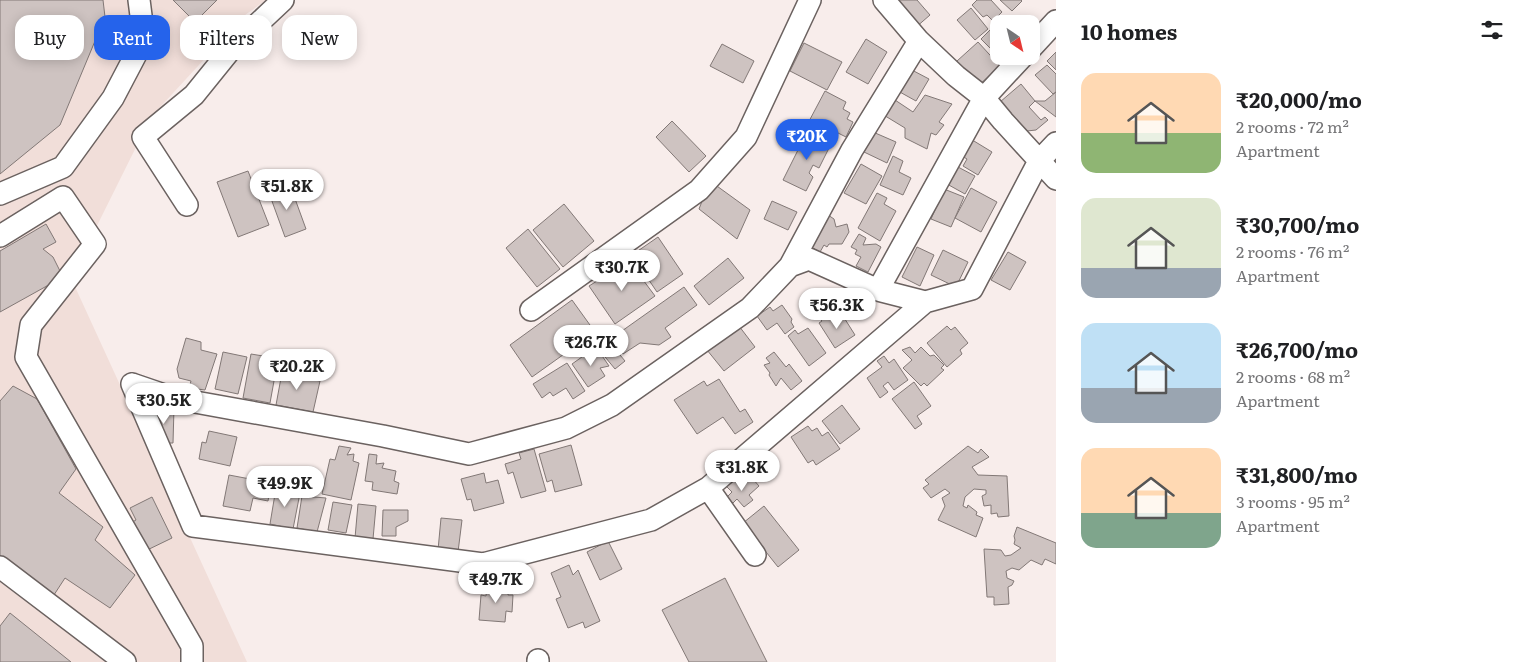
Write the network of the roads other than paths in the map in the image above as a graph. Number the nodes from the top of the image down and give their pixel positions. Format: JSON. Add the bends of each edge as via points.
{"nodes":[{"id":1,"x":139,"y":0,"type":"edge"},
{"id":2,"x":283,"y":0,"type":"edge"},
{"id":3,"x":810,"y":0,"type":"edge"},
{"id":4,"x":884,"y":0,"type":"edge"},
{"id":5,"x":1056,"y":21,"type":"edge"},
{"id":6,"x":1040,"y":38,"type":"edge"},
{"id":7,"x":919,"y":41,"type":"junction"},
{"id":8,"x":1015,"y":65,"type":"edge"},
{"id":9,"x":984,"y":98,"type":"junction"},
{"id":10,"x":1056,"y":143,"type":"edge"},
{"id":11,"x":1038,"y":161,"type":"junction"},
{"id":12,"x":1056,"y":179,"type":"edge"},
{"id":13,"x":0,"y":194,"type":"edge"},
{"id":14,"x":187,"y":205,"type":"dead end"},
{"id":15,"x":0,"y":236,"type":"edge"},
{"id":16,"x":790,"y":266,"type":"junction"},
{"id":17,"x":878,"y":290,"type":"junction"},
{"id":18,"x":925,"y":302,"type":"junction"},
{"id":19,"x":531,"y":310,"type":"dead end"},
{"id":20,"x":708,"y":488,"type":"junction"},
{"id":21,"x":755,"y":555,"type":"dead end"},
{"id":22,"x":0,"y":567,"type":"edge"},
{"id":23,"x":125,"y":662,"type":"edge"},
{"id":24,"x":192,"y":662,"type":"edge"}],
"edges":[{"from":1,"to":13,"type":"street","via":[[144,39],[113,98],[62,166]]},
{"from":2,"to":14,"type":"street","via":[[232,48],[194,95],[143,138]]},
{"from":3,"to":19,"type":"street","via":[[746,137],[699,190]]},
{"from":4,"to":7,"type":"street"},
{"from":5,"to":6,"type":"street"},
{"from":7,"to":9,"type":"street"},
{"from":7,"to":16,"type":"street","via":[[852,150]]},
{"from":8,"to":9,"type":"street"},
{"from":9,"to":11,"type":"street"},
{"from":9,"to":17,"type":"street"},
{"from":10,"to":11,"type":"street"},
{"from":11,"to":12,"type":"street"},
{"from":11,"to":18,"type":"street","via":[[972,289]]},
{"from":15,"to":24,"type":"street","via":[[62,197],[95,244],[31,325],[26,357],[192,646]]},
{"from":16,"to":17,"type":"street","via":[[809,258]]},
{"from":16,"to":20,"type":"street","via":[[750,308],[612,405],[566,428],[469,454],[173,398],[132,384],[193,526],[483,564],[651,520]]},
{"from":17,"to":18,"type":"street"},
{"from":18,"to":20,"type":"street"},
{"from":20,"to":21,"type":"street"},
{"from":22,"to":23,"type":"street"}]}
